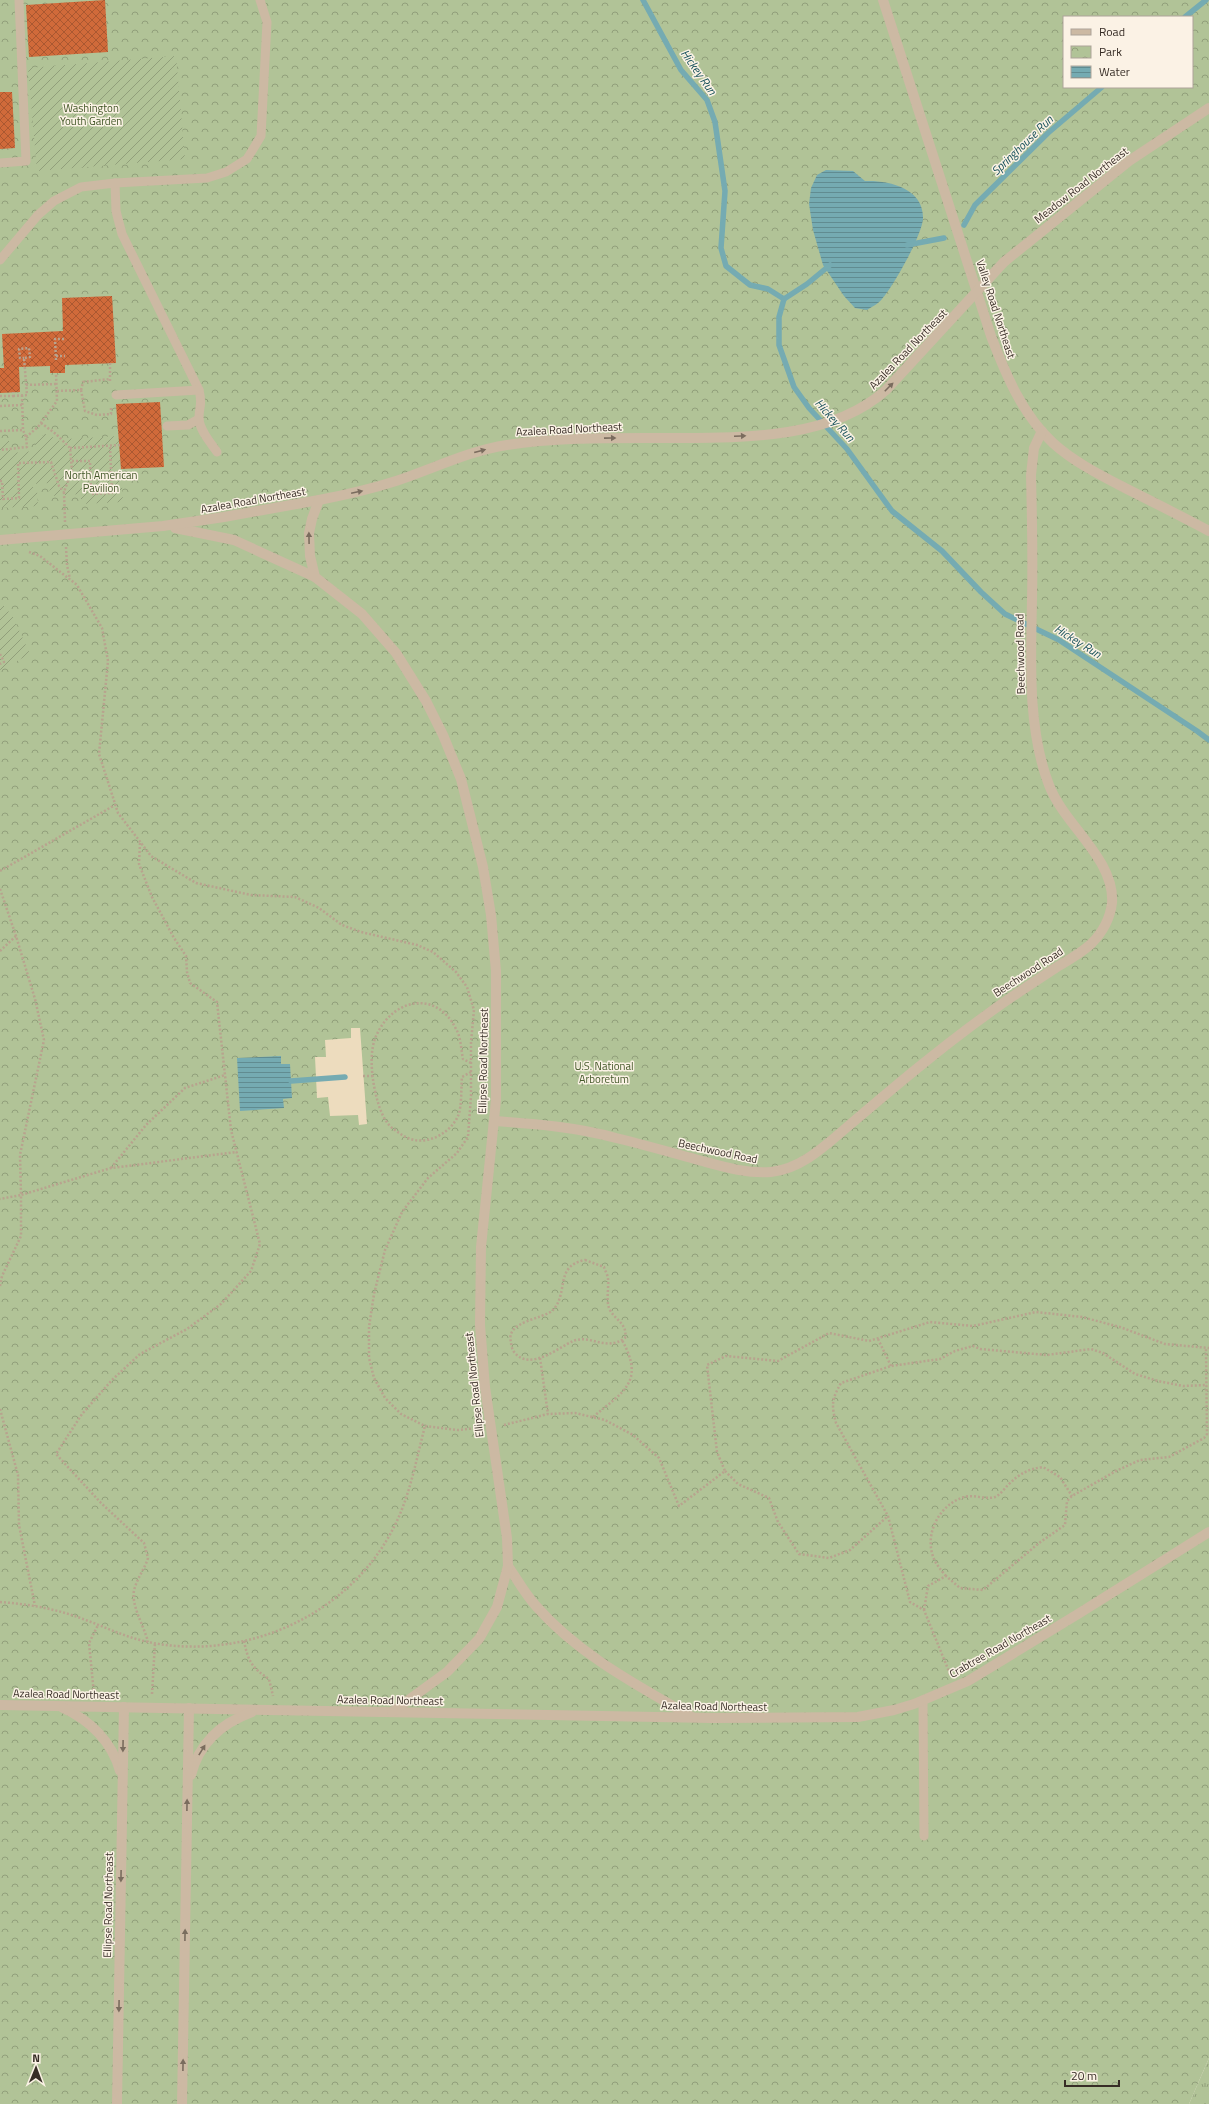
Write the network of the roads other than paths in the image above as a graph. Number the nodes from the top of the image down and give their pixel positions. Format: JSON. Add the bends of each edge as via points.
{"nodes":[{"id":1,"x":19,"y":0,"type":"edge"},
{"id":2,"x":260,"y":0,"type":"edge"},
{"id":3,"x":883,"y":0,"type":"edge"},
{"id":4,"x":1209,"y":108,"type":"edge"},
{"id":5,"x":0,"y":163,"type":"edge"},
{"id":6,"x":115,"y":182,"type":"junction"},
{"id":7,"x":0,"y":260,"type":"edge"},
{"id":8,"x":978,"y":293,"type":"junction"},
{"id":9,"x":199,"y":390,"type":"junction"},
{"id":10,"x":114,"y":399,"type":"road end"},
{"id":11,"x":199,"y":419,"type":"junction"},
{"id":12,"x":167,"y":426,"type":"dead end"},
{"id":13,"x":1042,"y":431,"type":"junction"},
{"id":14,"x":217,"y":452,"type":"dead end"},
{"id":15,"x":319,"y":500,"type":"junction"},
{"id":16,"x":163,"y":526,"type":"junction"},
{"id":17,"x":1209,"y":531,"type":"edge"},
{"id":18,"x":0,"y":540,"type":"edge"},
{"id":19,"x":315,"y":577,"type":"junction"},
{"id":20,"x":494,"y":1121,"type":"junction"},
{"id":21,"x":1209,"y":1532,"type":"edge"},
{"id":22,"x":508,"y":1566,"type":"junction"},
{"id":23,"x":923,"y":1700,"type":"junction"},
{"id":24,"x":0,"y":1705,"type":"edge"},
{"id":25,"x":58,"y":1706,"type":"junction"},
{"id":26,"x":124,"y":1707,"type":"junction"},
{"id":27,"x":189,"y":1708,"type":"junction"},
{"id":28,"x":258,"y":1710,"type":"junction"},
{"id":29,"x":392,"y":1712,"type":"junction"},
{"id":30,"x":693,"y":1718,"type":"junction"},
{"id":31,"x":780,"y":1718,"type":"joint"},
{"id":32,"x":122,"y":1782,"type":"junction"},
{"id":33,"x":188,"y":1786,"type":"junction"},
{"id":34,"x":924,"y":1836,"type":"dead end"},
{"id":35,"x":117,"y":2104,"type":"edge"},
{"id":36,"x":182,"y":2104,"type":"edge"}],
"edges":[{"from":1,"to":5,"type":"lane","via":[[26,162]]},
{"from":2,"to":6,"type":"lane","via":[[267,22],[261,136],[247,159],[226,172],[207,178]]},
{"from":3,"to":8,"type":"street","name":"Valley Road Northeast"},
{"from":4,"to":8,"type":"street","name":"Meadow Road Northeast","via":[[1147,148],[1068,209],[1004,262]]},
{"from":6,"to":7,"type":"lane","via":[[81,187],[54,201],[38,214]]},
{"from":6,"to":9,"type":"lane","via":[[116,211],[122,234]]},
{"from":8,"to":13,"type":"street","name":"Valley Road Northeast","via":[[1006,375]]},
{"from":15,"to":8,"type":"street","name":"Azalea Road Northeast","one_way":true,"via":[[375,487],[464,455],[506,445],[565,439],[728,437],[792,431],[827,423],[870,403],[886,390]]},
{"from":9,"to":10,"type":"lane"},
{"from":9,"to":11,"type":"lane","via":[[203,403]]},
{"from":11,"to":12,"type":"lane","via":[[188,425]]},
{"from":11,"to":14,"type":"lane"},
{"from":13,"to":17,"type":"street","name":"Valley Road Northeast","via":[[1057,446],[1095,472]]},
{"from":13,"to":20,"type":"street","name":"Beechwood Road","via":[[1032,458],[1031,655],[1034,725],[1047,781],[1063,812],[1103,867],[1110,887],[1112,904],[1108,920],[1098,936],[1084,950],[990,1012],[825,1145],[788,1168],[773,1172],[741,1170],[587,1131],[551,1125]]},
{"from":15,"to":16,"type":"street","name":"Azalea Road Northeast","via":[[224,518]]},
{"from":19,"to":15,"type":"street","one_way":true,"via":[[310,556],[309,533]]},
{"from":16,"to":18,"type":"street","name":"Azalea Road Northeast"},
{"from":16,"to":19,"type":"street","name":"Ellipse Road Northeast","via":[[234,540]]},
{"from":19,"to":20,"type":"street","name":"Ellipse Road Northeast","via":[[362,614],[396,654],[426,701],[461,779],[483,867],[494,946],[497,1072]]},
{"from":20,"to":22,"type":"street","name":"Ellipse Road Northeast","via":[[481,1246],[480,1326],[484,1387],[507,1538]]},
{"from":21,"to":23,"type":"street","name":"Crabtree Road Northeast","via":[[955,1687]]},
{"from":22,"to":29,"type":"street","name":"Ellipse Road Northeast","via":[[497,1607],[479,1639],[447,1672]]},
{"from":22,"to":30,"type":"street","via":[[535,1605],[566,1637],[612,1670]]},
{"from":23,"to":31,"type":"street","name":"Crabtree Road Northeast","via":[[872,1715],[829,1719]]},
{"from":23,"to":34,"type":"lane"},
{"from":24,"to":25,"type":"street","name":"Azalea Road Northeast"},
{"from":25,"to":26,"type":"street","name":"Azalea Road Northeast"},
{"from":25,"to":32,"type":"street","via":[[73,1712],[98,1732],[110,1747],[118,1764]]},
{"from":26,"to":27,"type":"street","name":"Azalea Road Northeast"},
{"from":26,"to":32,"type":"street","name":"Ellipse Road Northeast","one_way":true},
{"from":27,"to":28,"type":"street","name":"Azalea Road Northeast"},
{"from":27,"to":33,"type":"street"},
{"from":28,"to":29,"type":"street","name":"Azalea Road Northeast"},
{"from":33,"to":28,"type":"street","one_way":true,"via":[[193,1767],[213,1735],[226,1724]]},
{"from":29,"to":30,"type":"street","name":"Azalea Road Northeast"},
{"from":30,"to":31,"type":"street","name":"Azalea Road Northeast"},
{"from":32,"to":35,"type":"street","name":"Ellipse Road Northeast","one_way":true},
{"from":36,"to":33,"type":"street","one_way":true}]}
